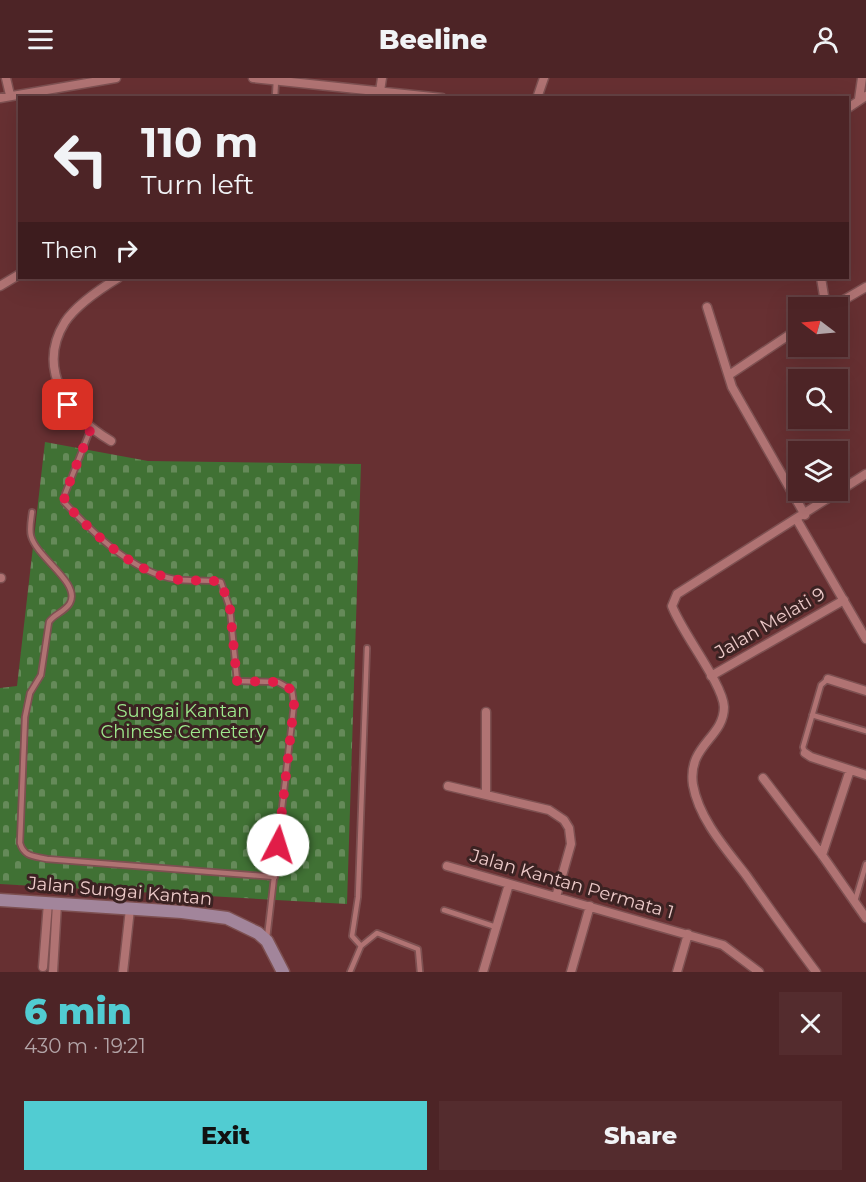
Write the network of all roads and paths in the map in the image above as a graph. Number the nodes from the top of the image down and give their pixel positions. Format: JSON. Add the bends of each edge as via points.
{"nodes":[{"id":1,"x":6,"y":78,"type":"edge"},
{"id":2,"x":116,"y":78,"type":"edge"},
{"id":3,"x":253,"y":78,"type":"edge"},
{"id":4,"x":381,"y":78,"type":"edge"},
{"id":5,"x":544,"y":78,"type":"edge"},
{"id":6,"x":862,"y":78,"type":"edge"},
{"id":7,"x":273,"y":79,"type":"edge"},
{"id":8,"x":10,"y":94,"type":"junction"},
{"id":9,"x":379,"y":94,"type":"edge"},
{"id":10,"x":275,"y":96,"type":"edge"},
{"id":11,"x":410,"y":96,"type":"edge"},
{"id":12,"x":538,"y":96,"type":"edge"},
{"id":13,"x":0,"y":98,"type":"edge"},
{"id":14,"x":862,"y":98,"type":"edge"},
{"id":15,"x":849,"y":107,"type":"edge"},
{"id":16,"x":18,"y":275,"type":"edge"},
{"id":17,"x":116,"y":279,"type":"edge"},
{"id":18,"x":821,"y":279,"type":"edge"},
{"id":19,"x":0,"y":286,"type":"edge"},
{"id":20,"x":866,"y":287,"type":"edge"},
{"id":21,"x":825,"y":297,"type":"edge"},
{"id":22,"x":848,"y":297,"type":"edge"},
{"id":23,"x":707,"y":307,"type":"dead end"},
{"id":24,"x":788,"y":336,"type":"edge"},
{"id":25,"x":729,"y":375,"type":"junction"},
{"id":26,"x":91,"y":428,"type":"junction"},
{"id":27,"x":111,"y":441,"type":"dead end"},
{"id":28,"x":866,"y":474,"type":"edge"},
{"id":29,"x":32,"y":513,"type":"dead end"},
{"id":30,"x":801,"y":517,"type":"junction"},
{"id":31,"x":844,"y":600,"type":"junction"},
{"id":32,"x":866,"y":639,"type":"edge"},
{"id":33,"x":367,"y":648,"type":"dead end"},
{"id":34,"x":711,"y":676,"type":"junction"},
{"id":35,"x":828,"y":679,"type":"joint"},
{"id":36,"x":866,"y":691,"type":"edge"},
{"id":37,"x":486,"y":712,"type":"dead end"},
{"id":38,"x":812,"y":715,"type":"junction"},
{"id":39,"x":866,"y":731,"type":"edge"},
{"id":40,"x":805,"y":753,"type":"joint"},
{"id":41,"x":850,"y":770,"type":"junction"},
{"id":42,"x":866,"y":775,"type":"edge"},
{"id":43,"x":763,"y":778,"type":"dead end"},
{"id":44,"x":448,"y":786,"type":"dead end"},
{"id":45,"x":486,"y":794,"type":"junction"},
{"id":46,"x":822,"y":855,"type":"junction"},
{"id":47,"x":866,"y":864,"type":"edge"},
{"id":48,"x":447,"y":866,"type":"dead end"},
{"id":49,"x":275,"y":877,"type":"junction"},
{"id":50,"x":509,"y":884,"type":"junction"},
{"id":51,"x":556,"y":897,"type":"junction"},
{"id":52,"x":0,"y":900,"type":"edge"},
{"id":53,"x":52,"y":904,"type":"junction"},
{"id":54,"x":854,"y":904,"type":"junction"},
{"id":55,"x":590,"y":906,"type":"junction"},
{"id":56,"x":130,"y":909,"type":"junction"},
{"id":57,"x":444,"y":910,"type":"dead end"},
{"id":58,"x":866,"y":918,"type":"edge"},
{"id":59,"x":496,"y":927,"type":"junction"},
{"id":60,"x":688,"y":934,"type":"junction"},
{"id":61,"x":267,"y":941,"type":"junction"},
{"id":62,"x":361,"y":946,"type":"junction"},
{"id":63,"x":43,"y":967,"type":"dead end"},
{"id":64,"x":53,"y":972,"type":"edge"},
{"id":65,"x":123,"y":972,"type":"edge"},
{"id":66,"x":283,"y":972,"type":"edge"},
{"id":67,"x":350,"y":972,"type":"edge"},
{"id":68,"x":420,"y":972,"type":"edge"},
{"id":69,"x":483,"y":972,"type":"edge"},
{"id":70,"x":571,"y":972,"type":"edge"},
{"id":71,"x":677,"y":972,"type":"edge"},
{"id":72,"x":759,"y":972,"type":"edge"},
{"id":73,"x":816,"y":972,"type":"edge"}],
"edges":[{"from":1,"to":8,"type":"street"},
{"from":2,"to":8,"type":"street"},
{"from":3,"to":7,"type":"street"},
{"from":4,"to":9,"type":"street"},
{"from":5,"to":12,"type":"street"},
{"from":6,"to":14,"type":"street"},
{"from":7,"to":9,"type":"street"},
{"from":7,"to":10,"type":"lane"},
{"from":8,"to":13,"type":"street"},
{"from":9,"to":11,"type":"street"},
{"from":14,"to":15,"type":"street"},
{"from":16,"to":19,"type":"street"},
{"from":17,"to":26,"type":"street","via":[[100,289],[66,322],[56,352],[55,370],[68,405]]},
{"from":18,"to":21,"type":"street"},
{"from":20,"to":22,"type":"street"},
{"from":23,"to":25,"type":"street","name":"Jalan Melati 9"},
{"from":24,"to":25,"type":"street"},
{"from":25,"to":30,"type":"street","name":"Jalan Melati 9"},
{"from":26,"to":27,"type":"street"},
{"from":26,"to":49,"type":"lane","via":[[64,502],[128,559],[150,571],[176,579],[221,582],[230,609],[237,681],[278,682],[292,690],[294,705]]},
{"from":28,"to":30,"type":"street"},
{"from":29,"to":49,"type":"lane","via":[[32,536],[42,557],[66,580],[72,597],[69,605],[49,622],[42,675],[30,693],[25,717],[22,850],[26,855],[47,859]]},
{"from":30,"to":31,"type":"street","name":"Jalan Melati 9"},
{"from":30,"to":34,"type":"street","via":[[673,599],[680,624]]},
{"from":31,"to":32,"type":"street","name":"Jalan Melati 9"},
{"from":31,"to":34,"type":"street","name":"Jalan Melati 9"},
{"from":33,"to":62,"type":"lane","via":[[358,897],[352,936]]},
{"from":34,"to":73,"type":"street","via":[[724,706],[721,720],[693,760],[694,787],[707,822]]},
{"from":35,"to":36,"type":"street"},
{"from":35,"to":38,"type":"lane","via":[[821,685]]},
{"from":37,"to":45,"type":"street"},
{"from":38,"to":39,"type":"lane"},
{"from":38,"to":40,"type":"lane","via":[[803,747]]},
{"from":40,"to":41,"type":"street"},
{"from":41,"to":42,"type":"street"},
{"from":41,"to":46,"type":"street"},
{"from":43,"to":46,"type":"street"},
{"from":44,"to":45,"type":"street"},
{"from":45,"to":51,"type":"street","via":[[549,810],[564,820],[572,844]]},
{"from":46,"to":54,"type":"street"},
{"from":47,"to":54,"type":"lane"},
{"from":48,"to":50,"type":"street","name":"Jalan Kantan Permata 1"},
{"from":49,"to":61,"type":"lane"},
{"from":50,"to":51,"type":"street","name":"Jalan Kantan Permata 1"},
{"from":50,"to":59,"type":"street"},
{"from":51,"to":55,"type":"street","name":"Jalan Kantan Permata 1"},
{"from":52,"to":53,"type":"main road","name":"Jalan Sungai Kantan"},
{"from":53,"to":56,"type":"main road","name":"Jalan Sungai Kantan"},
{"from":53,"to":63,"type":"street"},
{"from":53,"to":64,"type":"street"},
{"from":54,"to":58,"type":"street"},
{"from":55,"to":60,"type":"street","name":"Jalan Kantan Permata 1"},
{"from":55,"to":70,"type":"street"},
{"from":56,"to":61,"type":"main road","name":"Jalan Sungai Kantan","via":[[226,918]]},
{"from":56,"to":65,"type":"street"},
{"from":57,"to":59,"type":"lane"},
{"from":59,"to":69,"type":"street"},
{"from":60,"to":71,"type":"street"},
{"from":60,"to":72,"type":"street","name":"Jalan Kantan Permata 1","via":[[734,950]]},
{"from":61,"to":66,"type":"main road","name":"Jalan Sungai Kantan"},
{"from":62,"to":67,"type":"lane"},
{"from":62,"to":68,"type":"lane","via":[[377,933],[396,939],[418,949]]}]}
